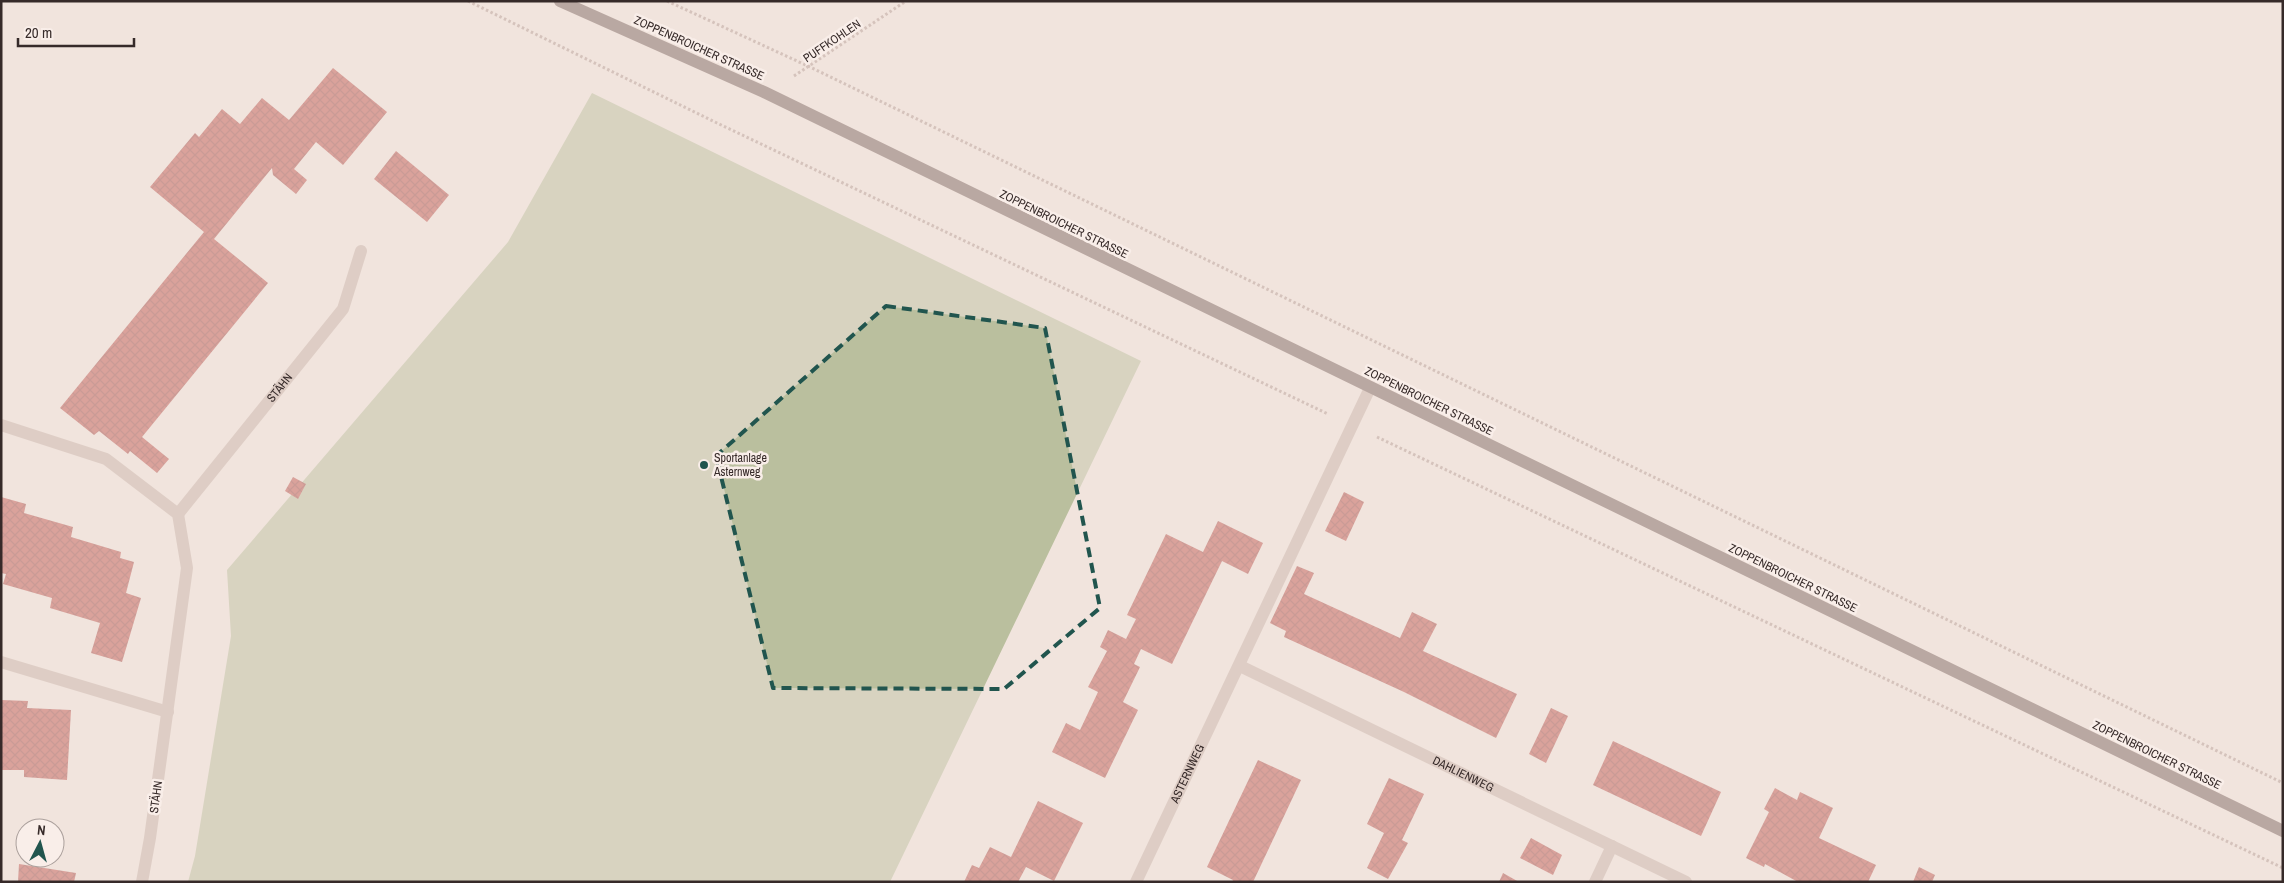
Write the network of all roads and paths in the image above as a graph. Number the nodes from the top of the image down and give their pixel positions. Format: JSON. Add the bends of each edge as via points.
{"nodes":[{"id":1,"x":560,"y":1,"type":"edge"},
{"id":2,"x":667,"y":1,"type":"edge"},
{"id":3,"x":906,"y":1,"type":"edge"},
{"id":4,"x":810,"y":67,"type":"junction"},
{"id":5,"x":764,"y":92,"type":"junction"},
{"id":6,"x":361,"y":251,"type":"dead end"},
{"id":7,"x":1370,"y":388,"type":"junction"},
{"id":8,"x":1,"y":425,"type":"edge"},
{"id":9,"x":178,"y":514,"type":"junction"},
{"id":10,"x":1,"y":662,"type":"edge"},
{"id":11,"x":1240,"y":666,"type":"junction"},
{"id":12,"x":168,"y":712,"type":"junction"},
{"id":13,"x":2283,"y":783,"type":"edge"},
{"id":14,"x":2283,"y":831,"type":"edge"},
{"id":15,"x":1612,"y":846,"type":"junction"},
{"id":16,"x":142,"y":882,"type":"edge"},
{"id":17,"x":1136,"y":882,"type":"edge"},
{"id":18,"x":1595,"y":882,"type":"edge"},
{"id":19,"x":1686,"y":882,"type":"edge"}],
"edges":[{"from":1,"to":5,"type":"main road","name":"ZOPPENBROICHER STRASSE"},
{"from":2,"to":4,"type":"path"},
{"from":3,"to":4,"type":"path","name":"PUFFKOHLEN"},
{"from":4,"to":5,"type":"path","name":"PUFFKOHLEN"},
{"from":4,"to":13,"type":"path"},
{"from":5,"to":7,"type":"main road","name":"ZOPPENBROICHER STRASSE"},
{"from":6,"to":9,"type":"street","name":"STÄHN","via":[[343,309]]},
{"from":7,"to":11,"type":"street","name":"ASTERNWEG"},
{"from":7,"to":14,"type":"main road","name":"ZOPPENBROICHER STRASSE"},
{"from":8,"to":9,"type":"street","via":[[106,459]]},
{"from":9,"to":12,"type":"street","name":"STÄHN","via":[[187,568]]},
{"from":10,"to":12,"type":"street"},
{"from":11,"to":15,"type":"street","name":"DAHLIENWEG"},
{"from":11,"to":17,"type":"street","name":"ASTERNWEG"},
{"from":12,"to":16,"type":"street","name":"STÄHN"},
{"from":15,"to":18,"type":"street"},
{"from":15,"to":19,"type":"street","name":"DAHLIENWEG"}]}
